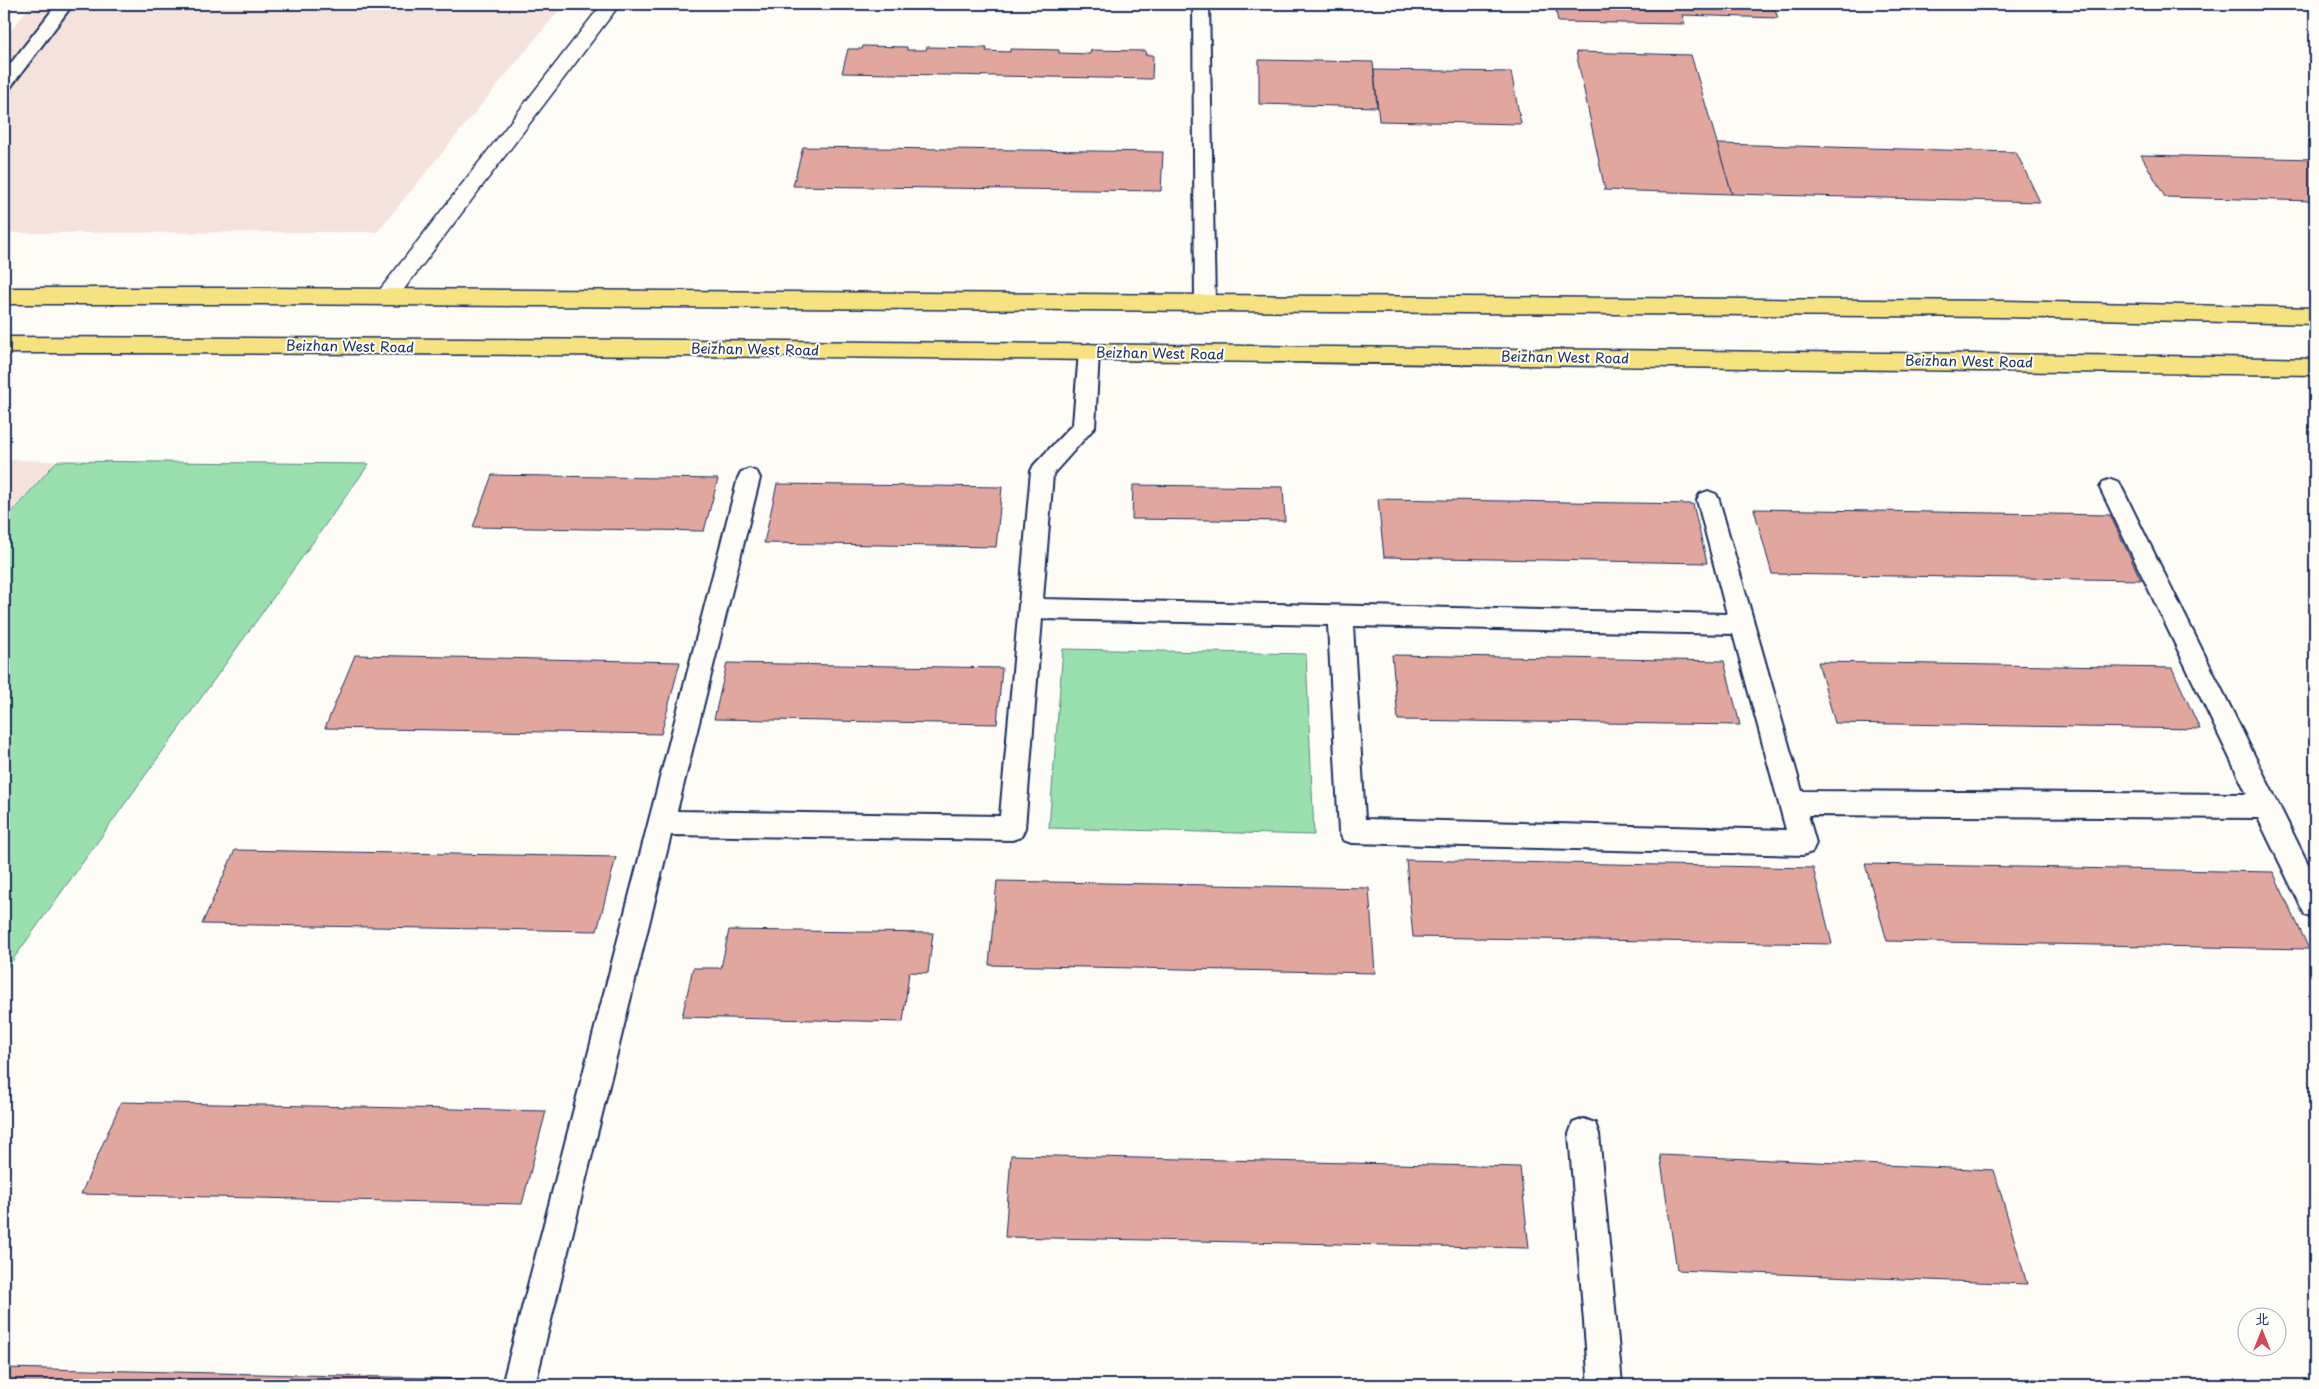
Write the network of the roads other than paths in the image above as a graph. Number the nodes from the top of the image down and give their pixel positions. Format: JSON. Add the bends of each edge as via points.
{"nodes":[{"id":1,"x":65,"y":4,"type":"edge"},
{"id":2,"x":611,"y":4,"type":"edge"},
{"id":3,"x":1201,"y":4,"type":"edge"},
{"id":4,"x":4,"y":84,"type":"edge"},
{"id":5,"x":4,"y":296,"type":"edge"},
{"id":6,"x":387,"y":296,"type":"junction"},
{"id":7,"x":1205,"y":303,"type":"junction"},
{"id":8,"x":2315,"y":316,"type":"edge"},
{"id":9,"x":4,"y":346,"type":"edge"},
{"id":10,"x":1089,"y":352,"type":"junction"},
{"id":11,"x":2315,"y":367,"type":"edge"},
{"id":12,"x":749,"y":478,"type":"dead end"},
{"id":13,"x":2111,"y":488,"type":"dead end"},
{"id":14,"x":1708,"y":500,"type":"dead end"},
{"id":15,"x":1031,"y":609,"type":"junction"},
{"id":16,"x":1340,"y":615,"type":"junction"},
{"id":17,"x":1743,"y":624,"type":"junction"},
{"id":18,"x":1792,"y":803,"type":"junction"},
{"id":19,"x":2266,"y":806,"type":"junction"},
{"id":20,"x":662,"y":823,"type":"junction"},
{"id":21,"x":2315,"y":906,"type":"edge"},
{"id":22,"x":1584,"y":1134,"type":"dead end"},
{"id":23,"x":518,"y":1385,"type":"edge"},
{"id":24,"x":1606,"y":1385,"type":"edge"}],
"edges":[{"from":1,"to":4,"type":"lane"},
{"from":2,"to":6,"type":"street"},
{"from":3,"to":7,"type":"lane"},
{"from":5,"to":6,"type":"main road"},
{"from":6,"to":7,"type":"main road"},
{"from":7,"to":8,"type":"main road","via":[[2005,309]]},
{"from":9,"to":10,"type":"main road","name":"Beizhan West Road","via":[[231,344]]},
{"from":10,"to":11,"type":"main road","name":"Beizhan West Road"},
{"from":10,"to":15,"type":"lane","via":[[1084,426],[1042,471]]},
{"from":12,"to":20,"type":"lane"},
{"from":13,"to":19,"type":"lane"},
{"from":14,"to":17,"type":"lane"},
{"from":15,"to":16,"type":"lane"},
{"from":15,"to":20,"type":"lane","via":[[1012,828]]},
{"from":16,"to":17,"type":"lane"},
{"from":16,"to":18,"type":"lane","via":[[1352,831],[1803,843]]},
{"from":17,"to":18,"type":"lane"},
{"from":18,"to":19,"type":"lane"},
{"from":19,"to":21,"type":"lane"},
{"from":20,"to":23,"type":"lane"},
{"from":22,"to":24,"type":"lane"}]}
